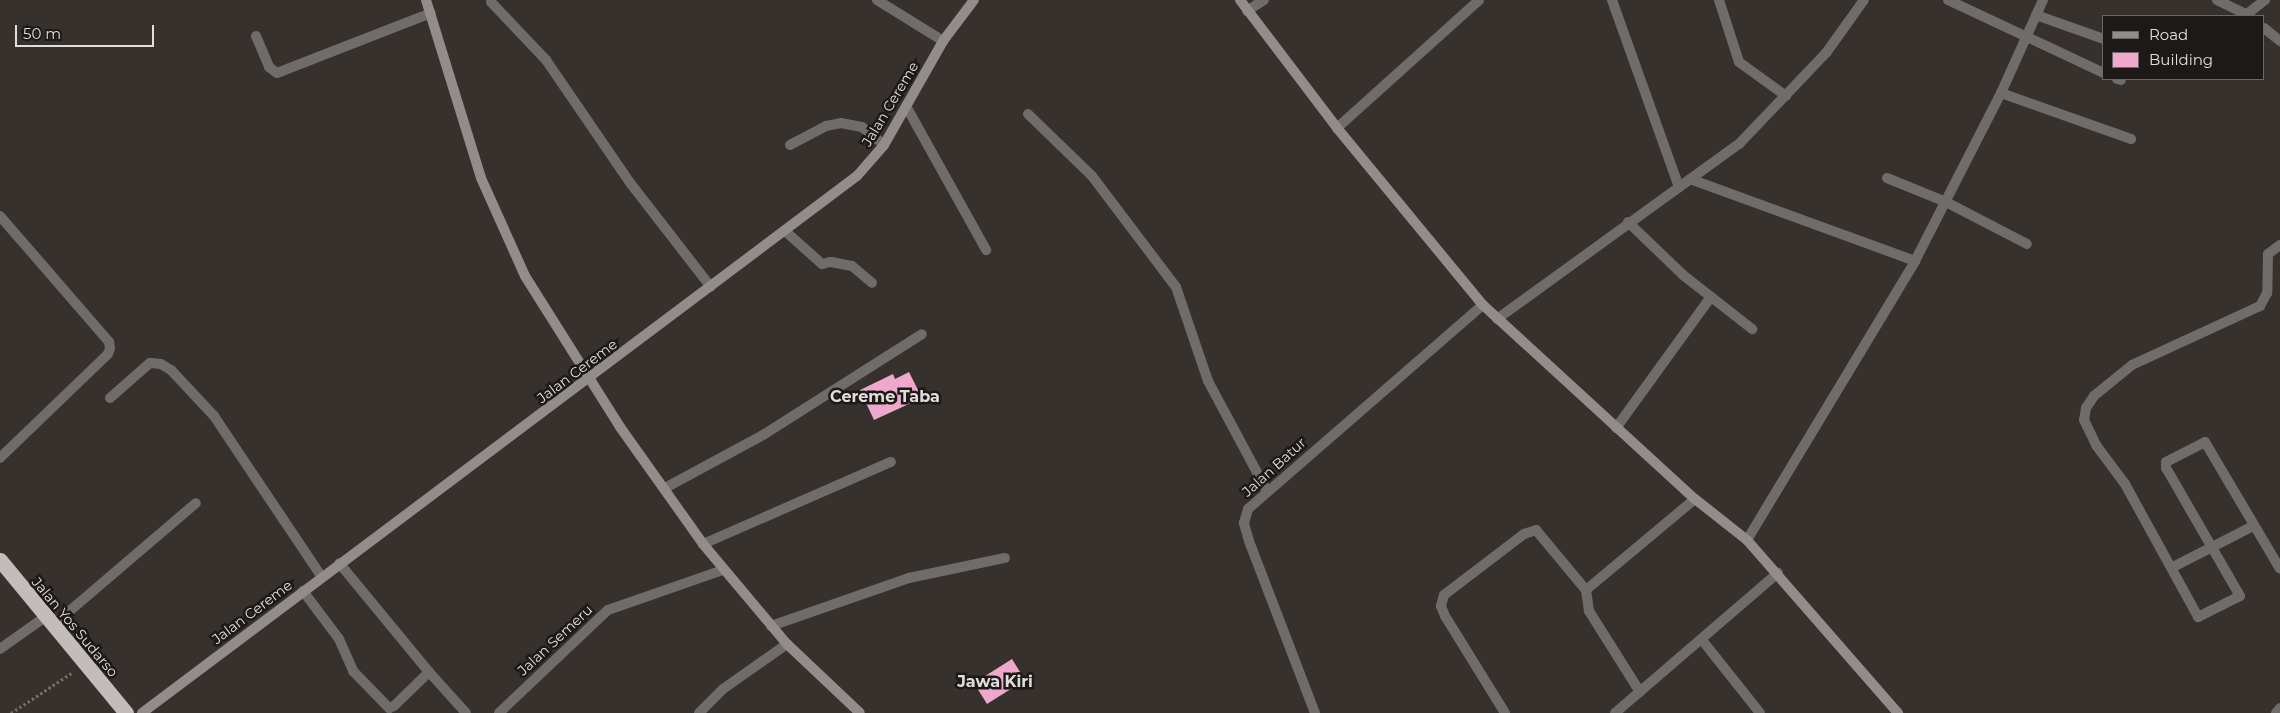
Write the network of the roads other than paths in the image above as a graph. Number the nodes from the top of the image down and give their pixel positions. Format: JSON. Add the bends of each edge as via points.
{"nodes":[{"id":1,"x":426,"y":0,"type":"edge"},
{"id":2,"x":877,"y":0,"type":"edge"},
{"id":3,"x":974,"y":0,"type":"edge"},
{"id":4,"x":1240,"y":0,"type":"edge"},
{"id":5,"x":1264,"y":0,"type":"edge"},
{"id":6,"x":1479,"y":0,"type":"edge"},
{"id":7,"x":1612,"y":0,"type":"edge"},
{"id":8,"x":1719,"y":0,"type":"edge"},
{"id":9,"x":1864,"y":0,"type":"edge"},
{"id":10,"x":1948,"y":0,"type":"edge"},
{"id":11,"x":2043,"y":0,"type":"edge"},
{"id":12,"x":2218,"y":0,"type":"edge"},
{"id":13,"x":2265,"y":0,"type":"edge"},
{"id":14,"x":491,"y":2,"type":"dead end"},
{"id":15,"x":1248,"y":11,"type":"junction"},
{"id":16,"x":431,"y":13,"type":"junction"},
{"id":17,"x":2036,"y":15,"type":"junction"},
{"id":18,"x":2249,"y":15,"type":"edge"},
{"id":19,"x":2265,"y":29,"type":"edge"},
{"id":20,"x":256,"y":36,"type":"dead end"},
{"id":21,"x":2102,"y":38,"type":"edge"},
{"id":22,"x":2025,"y":39,"type":"junction"},
{"id":23,"x":943,"y":40,"type":"junction"},
{"id":24,"x":2280,"y":41,"type":"edge"},
{"id":25,"x":2102,"y":72,"type":"edge"},
{"id":26,"x":2001,"y":93,"type":"junction"},
{"id":27,"x":1786,"y":96,"type":"junction"},
{"id":28,"x":906,"y":106,"type":"junction"},
{"id":29,"x":1028,"y":114,"type":"dead end"},
{"id":30,"x":1337,"y":128,"type":"junction"},
{"id":31,"x":2131,"y":139,"type":"dead end"},
{"id":32,"x":790,"y":145,"type":"dead end"},
{"id":33,"x":884,"y":145,"type":"junction"},
{"id":34,"x":1887,"y":178,"type":"dead end"},
{"id":35,"x":1690,"y":179,"type":"junction"},
{"id":36,"x":1679,"y":187,"type":"junction"},
{"id":37,"x":1946,"y":202,"type":"junction"},
{"id":38,"x":0,"y":216,"type":"edge"},
{"id":39,"x":1628,"y":222,"type":"junction"},
{"id":40,"x":785,"y":231,"type":"junction"},
{"id":41,"x":2027,"y":244,"type":"dead end"},
{"id":42,"x":2280,"y":245,"type":"edge"},
{"id":43,"x":986,"y":250,"type":"dead end"},
{"id":44,"x":1915,"y":261,"type":"junction"},
{"id":45,"x":872,"y":283,"type":"dead end"},
{"id":46,"x":711,"y":287,"type":"junction"},
{"id":47,"x":1711,"y":297,"type":"junction"},
{"id":48,"x":1483,"y":305,"type":"junction"},
{"id":49,"x":1497,"y":319,"type":"junction"},
{"id":50,"x":1752,"y":329,"type":"dead end"},
{"id":51,"x":922,"y":334,"type":"dead end"},
{"id":52,"x":590,"y":379,"type":"junction"},
{"id":53,"x":110,"y":398,"type":"dead end"},
{"id":54,"x":1616,"y":428,"type":"junction"},
{"id":55,"x":0,"y":458,"type":"edge"},
{"id":56,"x":891,"y":462,"type":"dead end"},
{"id":57,"x":665,"y":488,"type":"junction"},
{"id":58,"x":1267,"y":490,"type":"junction"},
{"id":59,"x":1695,"y":499,"type":"junction"},
{"id":60,"x":196,"y":504,"type":"dead end"},
{"id":61,"x":2253,"y":526,"type":"junction"},
{"id":62,"x":1747,"y":540,"type":"junction"},
{"id":63,"x":703,"y":544,"type":"junction"},
{"id":64,"x":2212,"y":548,"type":"junction"},
{"id":65,"x":1005,"y":558,"type":"dead end"},
{"id":66,"x":0,"y":560,"type":"edge"},
{"id":67,"x":339,"y":563,"type":"junction"},
{"id":68,"x":2173,"y":567,"type":"junction"},
{"id":69,"x":2280,"y":569,"type":"edge"},
{"id":70,"x":724,"y":570,"type":"junction"},
{"id":71,"x":1778,"y":573,"type":"junction"},
{"id":72,"x":321,"y":576,"type":"junction"},
{"id":73,"x":1586,"y":590,"type":"junction"},
{"id":74,"x":303,"y":591,"type":"junction"},
{"id":75,"x":49,"y":622,"type":"junction"},
{"id":76,"x":770,"y":626,"type":"junction"},
{"id":77,"x":1702,"y":640,"type":"junction"},
{"id":78,"x":787,"y":644,"type":"junction"},
{"id":79,"x":0,"y":649,"type":"edge"},
{"id":80,"x":429,"y":672,"type":"junction"},
{"id":81,"x":1640,"y":692,"type":"junction"},
{"id":82,"x":2280,"y":708,"type":"edge"},
{"id":83,"x":126,"y":713,"type":"edge"},
{"id":84,"x":142,"y":713,"type":"edge"},
{"id":85,"x":466,"y":713,"type":"edge"},
{"id":86,"x":499,"y":713,"type":"edge"},
{"id":87,"x":699,"y":713,"type":"edge"},
{"id":88,"x":860,"y":713,"type":"edge"},
{"id":89,"x":1315,"y":713,"type":"edge"},
{"id":90,"x":1505,"y":713,"type":"edge"},
{"id":91,"x":1615,"y":713,"type":"edge"},
{"id":92,"x":1760,"y":713,"type":"edge"},
{"id":93,"x":1898,"y":713,"type":"edge"},
{"id":94,"x":2276,"y":713,"type":"edge"}],
"edges":[{"from":1,"to":16,"type":"street"},
{"from":2,"to":23,"type":"street"},
{"from":3,"to":23,"type":"street","name":"Jalan Cereme"},
{"from":4,"to":15,"type":"street"},
{"from":5,"to":15,"type":"street"},
{"from":6,"to":30,"type":"street"},
{"from":7,"to":36,"type":"street"},
{"from":8,"to":27,"type":"street","via":[[1739,62]]},
{"from":9,"to":27,"type":"street","via":[[1826,52]]},
{"from":10,"to":22,"type":"street"},
{"from":11,"to":17,"type":"street"},
{"from":12,"to":18,"type":"street"},
{"from":13,"to":18,"type":"street"},
{"from":14,"to":46,"type":"street","via":[[546,60],[631,184]]},
{"from":15,"to":30,"type":"street"},
{"from":16,"to":20,"type":"street","via":[[277,73],[269,67]]},
{"from":16,"to":52,"type":"street","via":[[481,178],[525,276]]},
{"from":17,"to":21,"type":"street"},
{"from":17,"to":22,"type":"street"},
{"from":19,"to":24,"type":"street"},
{"from":22,"to":25,"type":"street"},
{"from":22,"to":26,"type":"street"},
{"from":23,"to":28,"type":"street","name":"Jalan Cereme"},
{"from":26,"to":31,"type":"street"},
{"from":26,"to":37,"type":"street"},
{"from":27,"to":35,"type":"street","via":[[1739,144]]},
{"from":28,"to":33,"type":"street","name":"Jalan Cereme"},
{"from":28,"to":43,"type":"street"},
{"from":29,"to":58,"type":"street","via":[[1092,176],[1176,288],[1208,381]]},
{"from":30,"to":48,"type":"street"},
{"from":32,"to":33,"type":"street","via":[[826,126],[841,123],[862,127]]},
{"from":33,"to":40,"type":"street","name":"Jalan Cereme","via":[[857,176]]},
{"from":34,"to":37,"type":"street"},
{"from":35,"to":36,"type":"street"},
{"from":35,"to":44,"type":"street"},
{"from":36,"to":39,"type":"street"},
{"from":37,"to":41,"type":"street"},
{"from":37,"to":44,"type":"street"},
{"from":38,"to":55,"type":"street","via":[[109,342],[110,348],[108,354]]},
{"from":39,"to":47,"type":"street"},
{"from":39,"to":49,"type":"street"},
{"from":40,"to":45,"type":"street","via":[[822,264],[831,262],[852,266]]},
{"from":40,"to":46,"type":"street","name":"Jalan Cereme"},
{"from":42,"to":68,"type":"street","via":[[2268,254],[2267,293],[2260,306],[2138,361],[2116,376],[2086,408],[2084,420],[2096,445],[2117,472]]},
{"from":44,"to":62,"type":"street"},
{"from":46,"to":52,"type":"street","name":"Jalan Cereme"},
{"from":47,"to":50,"type":"street"},
{"from":47,"to":54,"type":"street"},
{"from":48,"to":49,"type":"street"},
{"from":48,"to":58,"type":"street","name":"Jalan Batur"},
{"from":49,"to":54,"type":"street"},
{"from":51,"to":57,"type":"street","via":[[763,435]]},
{"from":52,"to":57,"type":"street","via":[[620,428]]},
{"from":52,"to":67,"type":"street","name":"Jalan Cereme"},
{"from":53,"to":72,"type":"street","via":[[150,363],[162,364],[171,370],[214,416]]},
{"from":54,"to":59,"type":"street"},
{"from":56,"to":63,"type":"street"},
{"from":57,"to":63,"type":"street"},
{"from":58,"to":89,"type":"street","name":"Jalan Batur","via":[[1248,509],[1244,523]]},
{"from":59,"to":62,"type":"street"},
{"from":59,"to":73,"type":"street"},
{"from":60,"to":75,"type":"street"},
{"from":61,"to":64,"type":"street"},
{"from":61,"to":64,"type":"street","via":[[2207,444],[2201,442],[2165,465]]},
{"from":61,"to":69,"type":"street"},
{"from":62,"to":71,"type":"street"},
{"from":63,"to":70,"type":"street"},
{"from":64,"to":68,"type":"street"},
{"from":64,"to":68,"type":"street","via":[[2240,597],[2202,618]]},
{"from":65,"to":76,"type":"street","via":[[903,580]]},
{"from":66,"to":75,"type":"highway","name":"Jalan Yos Sudarso"},
{"from":67,"to":72,"type":"street","name":"Jalan Cereme"},
{"from":67,"to":80,"type":"street"},
{"from":70,"to":76,"type":"street"},
{"from":70,"to":86,"type":"street","name":"Jalan Semeru","via":[[608,610]]},
{"from":71,"to":77,"type":"street"},
{"from":71,"to":93,"type":"street"},
{"from":72,"to":74,"type":"street","name":"Jalan Cereme"},
{"from":73,"to":81,"type":"street","via":[[1588,611]]},
{"from":73,"to":90,"type":"street","via":[[1536,530],[1524,534],[1444,595],[1441,606],[1445,616]]},
{"from":74,"to":80,"type":"street","via":[[339,639],[353,671],[389,708]]},
{"from":74,"to":84,"type":"street","name":"Jalan Cereme"},
{"from":75,"to":79,"type":"street"},
{"from":75,"to":83,"type":"highway","name":"Jalan Yos Sudarso"},
{"from":76,"to":78,"type":"street"},
{"from":77,"to":81,"type":"street"},
{"from":77,"to":92,"type":"street"},
{"from":78,"to":87,"type":"street","via":[[723,689]]},
{"from":78,"to":88,"type":"street"},
{"from":80,"to":85,"type":"street"},
{"from":81,"to":91,"type":"street"},
{"from":82,"to":94,"type":"street"}]}
